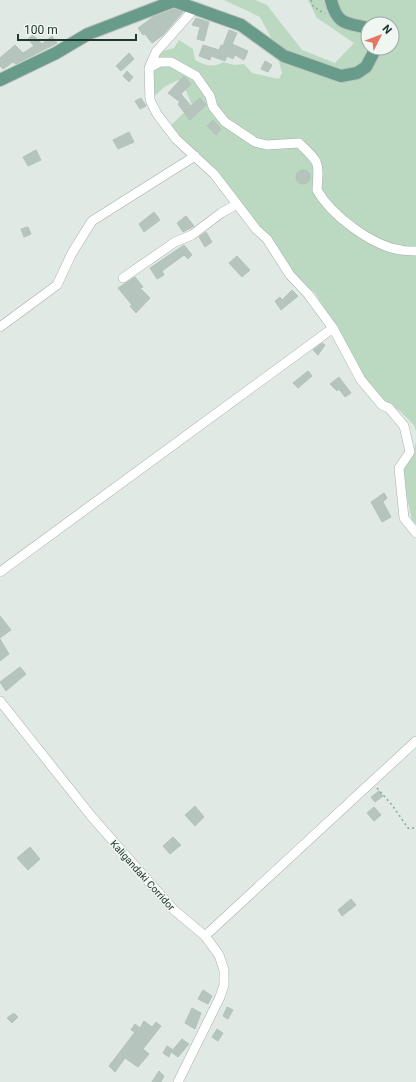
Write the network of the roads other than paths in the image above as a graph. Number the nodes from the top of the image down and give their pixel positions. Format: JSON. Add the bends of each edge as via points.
{"nodes":[{"id":1,"x":331,"y":0,"type":"edge"},
{"id":2,"x":195,"y":8,"type":"junction"},
{"id":3,"x":360,"y":27,"type":"edge"},
{"id":4,"x":372,"y":56,"type":"edge"},
{"id":5,"x":149,"y":68,"type":"junction"},
{"id":6,"x":0,"y":80,"type":"edge"},
{"id":7,"x":195,"y":156,"type":"junction"},
{"id":8,"x":238,"y":204,"type":"junction"},
{"id":9,"x":416,"y":251,"type":"edge"},
{"id":10,"x":123,"y":278,"type":"dead end"},
{"id":11,"x":0,"y":327,"type":"edge"},
{"id":12,"x":333,"y":328,"type":"junction"},
{"id":13,"x":416,"y":533,"type":"edge"},
{"id":14,"x":0,"y":572,"type":"edge"},
{"id":15,"x":0,"y":701,"type":"edge"},
{"id":16,"x":416,"y":741,"type":"edge"},
{"id":17,"x":205,"y":936,"type":"junction"},
{"id":18,"x":178,"y":1082,"type":"edge"}],
"edges":[{"from":1,"to":3,"type":"main road","via":[[335,12],[344,22]]},
{"from":2,"to":4,"type":"main road","via":[[241,25],[284,56],[341,76],[366,67]]},
{"from":2,"to":5,"type":"street","via":[[156,52]]},
{"from":2,"to":6,"type":"main road","via":[[180,2],[170,2],[88,34]]},
{"from":5,"to":7,"type":"street","via":[[150,100],[157,114],[176,138]]},
{"from":5,"to":9,"type":"street","via":[[160,62],[171,62],[196,76],[210,96],[213,107],[225,122],[255,142],[267,145],[298,143],[314,158],[319,167],[317,190],[342,218],[360,233],[382,244],[400,250]]},
{"from":7,"to":8,"type":"street","via":[[214,174]]},
{"from":7,"to":11,"type":"street","via":[[92,221],[72,253],[57,285]]},
{"from":8,"to":10,"type":"street","via":[[220,213],[192,235],[176,242]]},
{"from":8,"to":12,"type":"street","via":[[256,229],[267,238],[290,275],[308,294]]},
{"from":12,"to":13,"type":"street","via":[[361,380],[404,426],[410,452],[398,468],[404,518]]},
{"from":12,"to":14,"type":"street"},
{"from":15,"to":17,"type":"street","name":"Kaligandaki Corridor","via":[[92,817],[174,910]]},
{"from":16,"to":17,"type":"street"},
{"from":17,"to":18,"type":"street","name":"Kaligandaki Corridor","via":[[219,955],[224,970],[224,985]]}]}
